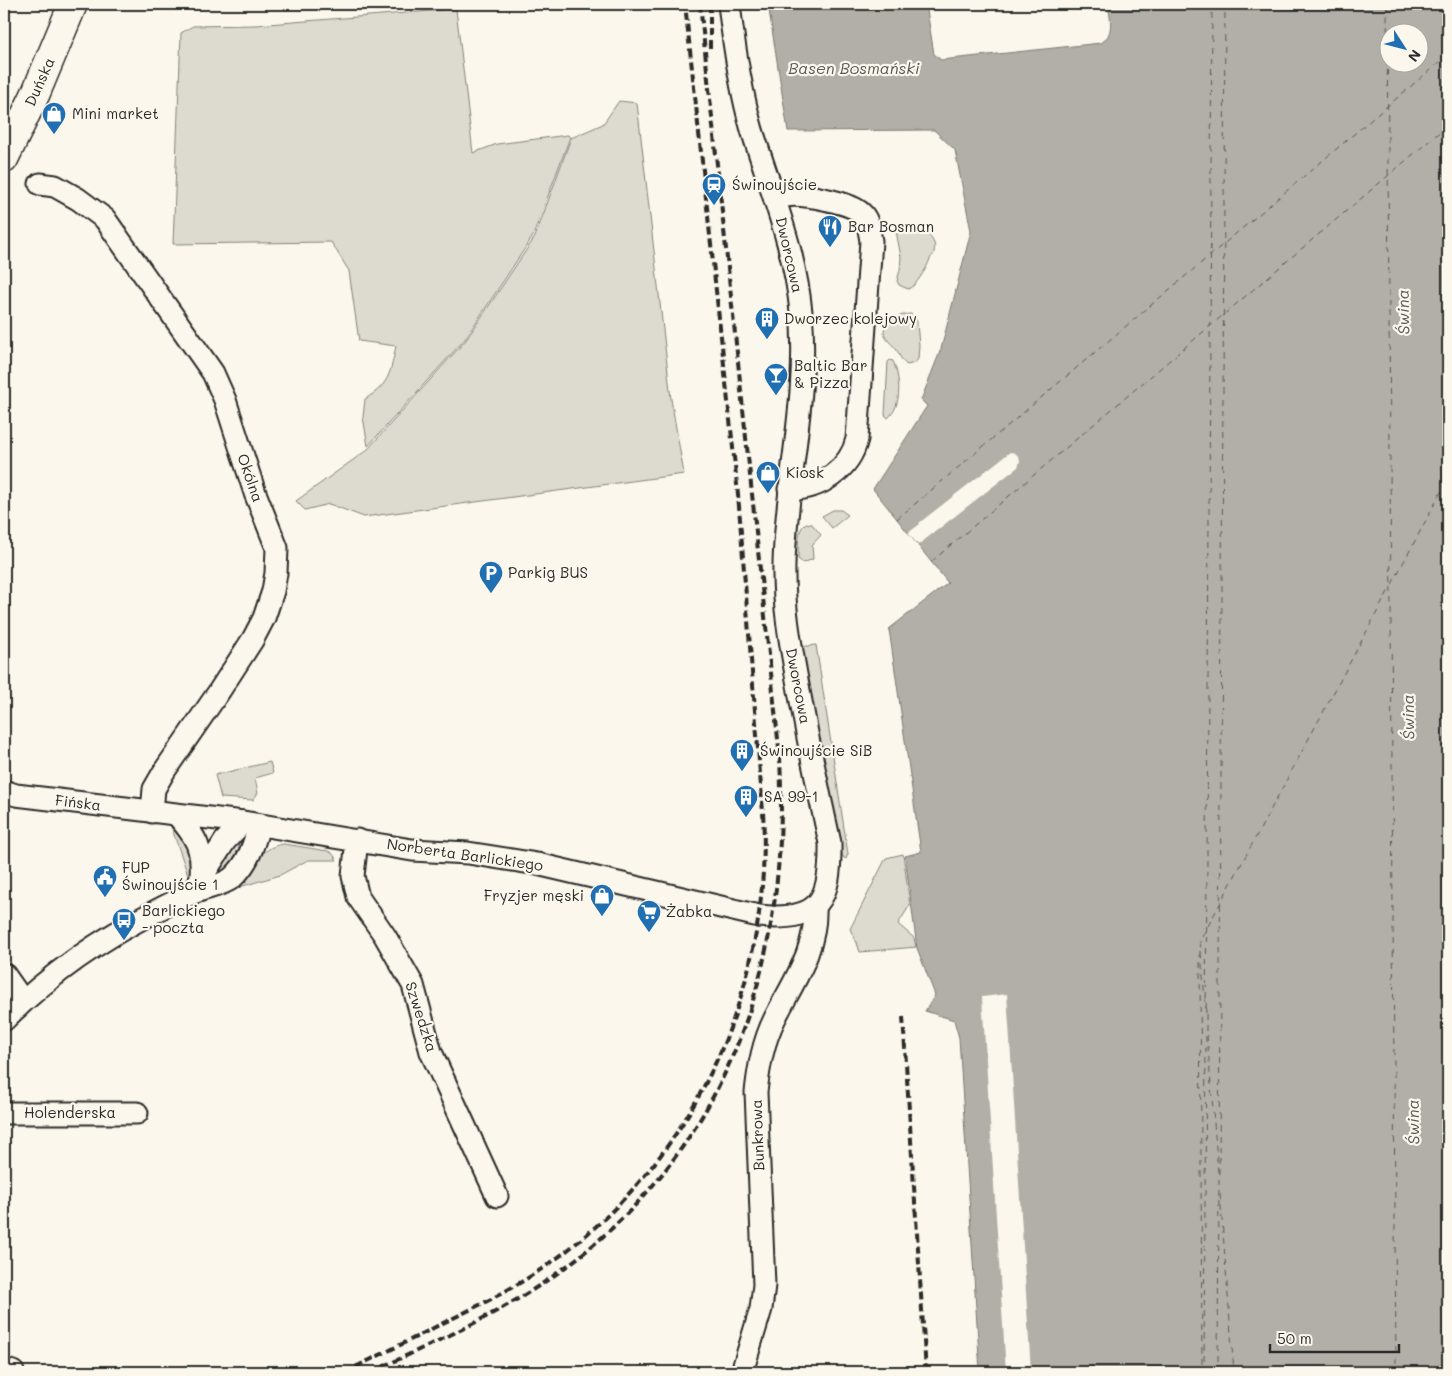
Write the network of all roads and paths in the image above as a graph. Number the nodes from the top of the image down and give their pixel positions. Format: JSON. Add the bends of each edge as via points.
{"nodes":[{"id":1,"x":73,"y":4,"type":"edge"},
{"id":2,"x":729,"y":4,"type":"edge"},
{"id":3,"x":4,"y":158,"type":"edge"},
{"id":4,"x":40,"y":184,"type":"dead end"},
{"id":5,"x":776,"y":200,"type":"junction"},
{"id":6,"x":789,"y":489,"type":"junction"},
{"id":7,"x":4,"y":790,"type":"edge"},
{"id":8,"x":152,"y":812,"type":"junction"},
{"id":9,"x":177,"y":815,"type":"junction"},
{"id":10,"x":251,"y":823,"type":"junction"},
{"id":11,"x":357,"y":840,"type":"junction"},
{"id":12,"x":196,"y":885,"type":"junction"},
{"id":13,"x":815,"y":907,"type":"junction"},
{"id":14,"x":4,"y":974,"type":"edge"},
{"id":15,"x":23,"y":1001,"type":"junction"},
{"id":16,"x":4,"y":1020,"type":"edge"},
{"id":17,"x":4,"y":1113,"type":"edge"},
{"id":18,"x":137,"y":1113,"type":"dead end"},
{"id":19,"x":497,"y":1196,"type":"dead end"},
{"id":20,"x":4,"y":1369,"type":"edge"},
{"id":21,"x":13,"y":1372,"type":"edge"},
{"id":22,"x":742,"y":1372,"type":"edge"}],
"edges":[{"from":1,"to":3,"type":"highway","name":"Duńska","via":[[35,95]]},
{"from":2,"to":5,"type":"street","name":"Dworcowa","via":[[746,108]]},
{"from":4,"to":8,"type":"street","name":"Okólna","via":[[55,186],[78,198],[106,219],[213,374],[277,548],[274,591],[264,618],[154,789]]},
{"from":5,"to":6,"type":"street","name":"Dworcowa","via":[[795,269],[801,313],[801,401]]},
{"from":5,"to":6,"type":"street","name":"Dworcowa","via":[[805,196],[855,208],[868,221],[871,241],[854,451],[836,473],[801,489]]},
{"from":6,"to":13,"type":"street","name":"Dworcowa","via":[[784,572],[790,644],[830,843],[828,881]]},
{"from":7,"to":8,"type":"street","name":"Fińska","via":[[16,795]]},
{"from":8,"to":9,"type":"street","name":"Norberta Barlickiego"},
{"from":9,"to":10,"type":"street","name":"Norberta Barlickiego"},
{"from":9,"to":12,"type":"street","via":[[198,843],[202,859]]},
{"from":10,"to":11,"type":"street","name":"Norberta Barlickiego"},
{"from":10,"to":12,"type":"street","via":[[225,841]]},
{"from":10,"to":12,"type":"street","via":[[253,846],[241,868],[230,879]]},
{"from":11,"to":13,"type":"street","name":"Norberta Barlickiego","via":[[412,850],[538,864],[760,916],[795,916]]},
{"from":11,"to":19,"type":"street","name":"Szwedzka","via":[[353,876],[358,897],[413,985],[431,1052]]},
{"from":12,"to":15,"type":"street","via":[[79,956]]},
{"from":13,"to":22,"type":"street","name":"Bunkrowa","via":[[816,922],[808,956],[774,1019],[760,1063],[756,1092],[764,1285],[761,1310]]},
{"from":14,"to":15,"type":"street"},
{"from":15,"to":16,"type":"street"},
{"from":17,"to":18,"type":"street","name":"Holenderska"},
{"from":20,"to":21,"type":"street"}]}
